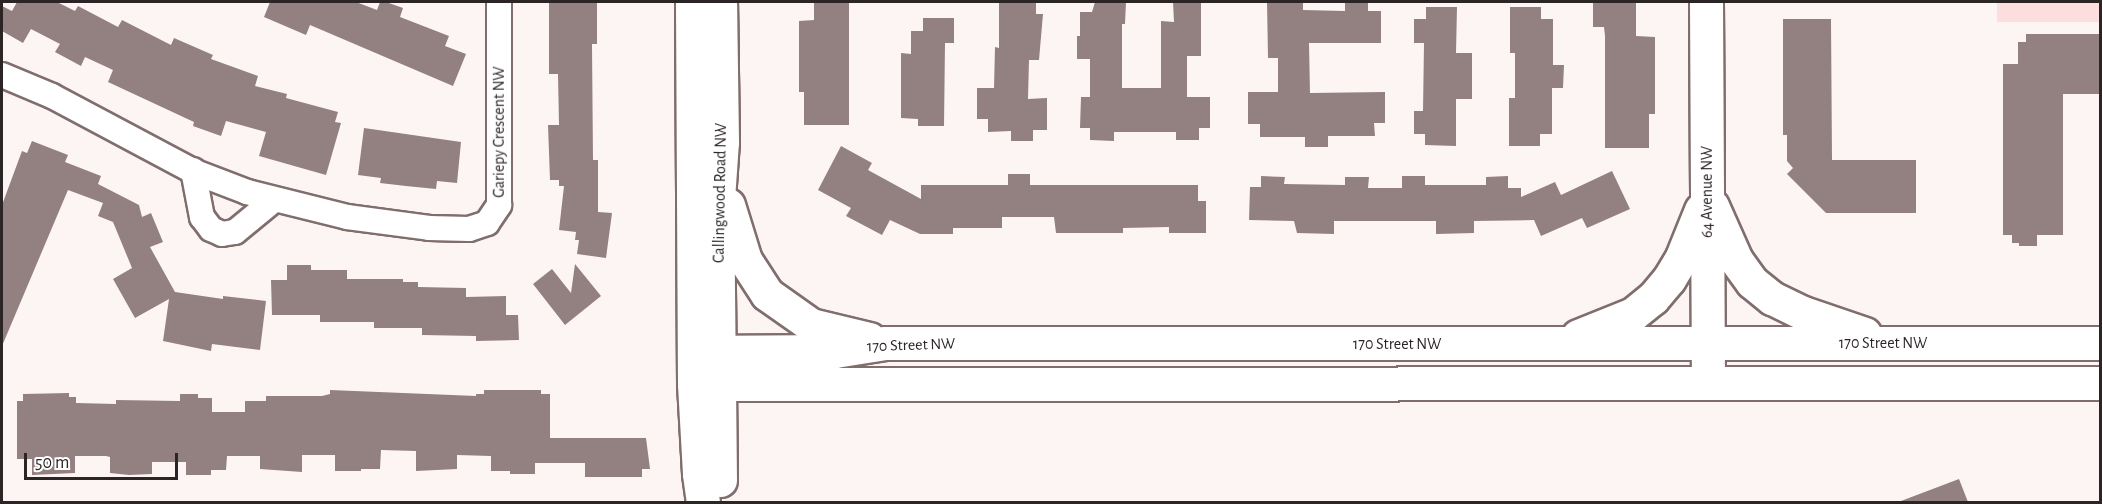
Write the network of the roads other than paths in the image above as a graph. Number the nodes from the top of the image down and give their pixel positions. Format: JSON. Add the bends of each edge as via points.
{"nodes":[{"id":1,"x":499,"y":2,"type":"edge"},
{"id":2,"x":692,"y":2,"type":"edge"},
{"id":3,"x":720,"y":2,"type":"edge"},
{"id":4,"x":1706,"y":2,"type":"edge"},
{"id":5,"x":2,"y":75,"type":"edge"},
{"id":6,"x":722,"y":142,"type":"junction"},
{"id":7,"x":193,"y":170,"type":"junction"},
{"id":8,"x":1707,"y":195,"type":"junction"},
{"id":9,"x":274,"y":200,"type":"junction"},
{"id":10,"x":885,"y":343,"type":"junction"},
{"id":11,"x":1708,"y":343,"type":"junction"},
{"id":12,"x":1889,"y":343,"type":"junction"},
{"id":13,"x":2100,"y":343,"type":"edge"},
{"id":14,"x":1556,"y":344,"type":"junction"},
{"id":15,"x":707,"y":352,"type":"junction"},
{"id":16,"x":1708,"y":383,"type":"junction"},
{"id":17,"x":2100,"y":383,"type":"edge"},
{"id":18,"x":707,"y":384,"type":"junction"},
{"id":19,"x":703,"y":502,"type":"edge"},
{"id":20,"x":721,"y":502,"type":"edge"}],
"edges":[{"from":1,"to":9,"type":"street","name":"Gariepy Crescent NW","via":[[500,195],[495,215],[487,223],[459,230],[399,224],[347,218]]},
{"from":2,"to":15,"type":"main road","name":"Callingwood Road NW"},
{"from":3,"to":6,"type":"main road","name":"Callingwood Road NW"},
{"from":4,"to":8,"type":"main road","name":"64 Avenue NW"},
{"from":5,"to":7,"type":"street","name":"Gariepy Crescent NW","via":[[52,96]]},
{"from":6,"to":10,"type":"main road","via":[[729,212],[745,260],[767,294],[811,325]]},
{"from":6,"to":15,"type":"main road","name":"Callingwood Road NW"},
{"from":7,"to":9,"type":"street","name":"Gariepy Crescent NW"},
{"from":7,"to":9,"type":"street","via":[[202,217],[211,229],[222,234],[235,232]]},
{"from":8,"to":11,"type":"main road","name":"64 Avenue NW"},
{"from":8,"to":12,"type":"main road","via":[[1736,260],[1752,282],[1772,298],[1803,313]]},
{"from":8,"to":14,"type":"main road","via":[[1682,257],[1653,298],[1610,326]]},
{"from":10,"to":14,"type":"main road","name":"170 Street NW"},
{"from":10,"to":15,"type":"main road","name":"170 Street NW","via":[[835,351]]},
{"from":11,"to":12,"type":"main road","name":"170 Street NW"},
{"from":11,"to":14,"type":"main road","name":"170 Street NW"},
{"from":11,"to":16,"type":"main road","name":"64 Avenue NW"},
{"from":12,"to":13,"type":"main road","name":"170 Street NW"},
{"from":15,"to":18,"type":"main road","name":"Callingwood Road NW"},
{"from":16,"to":17,"type":"main road"},
{"from":16,"to":18,"type":"main road"},
{"from":18,"to":19,"type":"main road","via":[[699,474]]},
{"from":18,"to":20,"type":"main road"}]}
